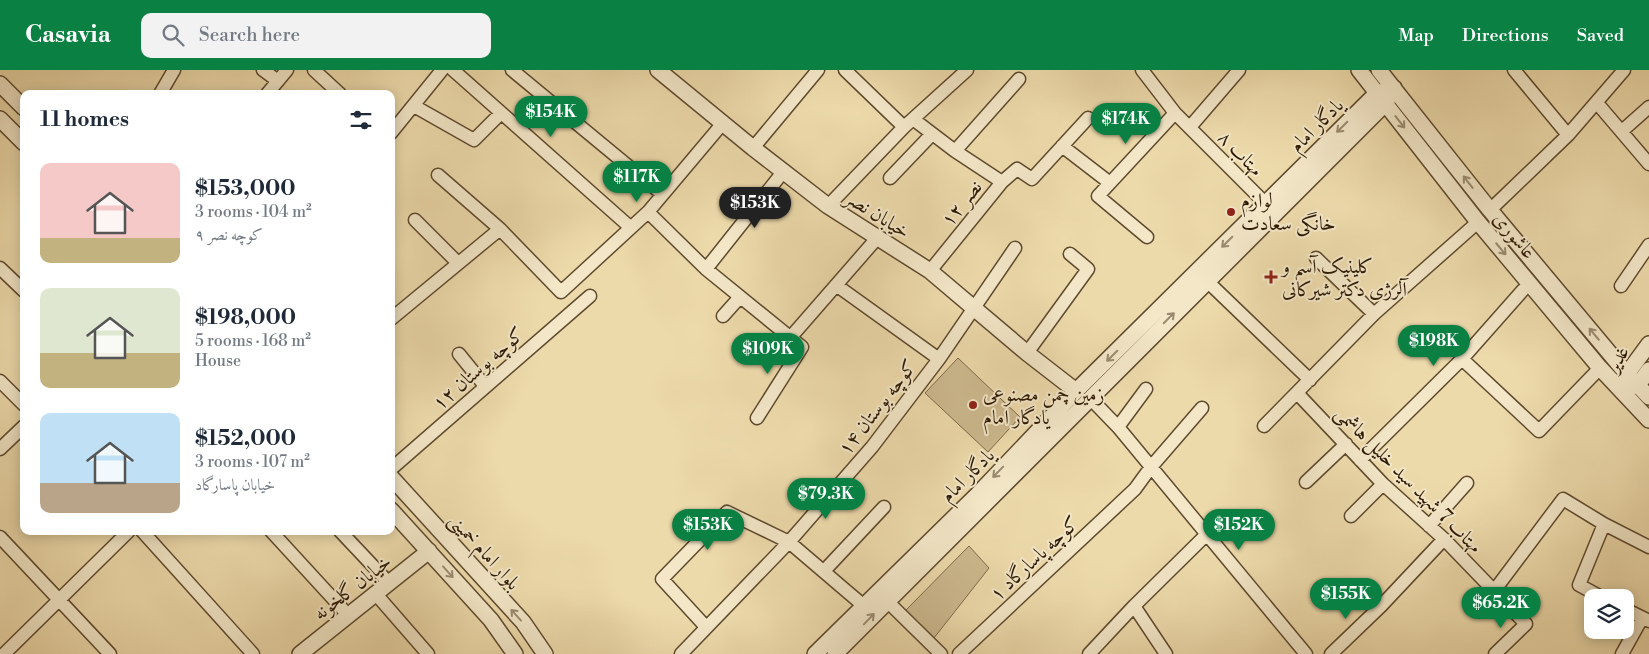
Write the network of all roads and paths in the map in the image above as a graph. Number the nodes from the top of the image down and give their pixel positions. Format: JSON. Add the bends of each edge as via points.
{"nodes":[{"id":1,"x":263,"y":70,"type":"edge"},
{"id":2,"x":287,"y":70,"type":"edge"},
{"id":3,"x":314,"y":70,"type":"edge"},
{"id":4,"x":442,"y":70,"type":"edge"},
{"id":5,"x":453,"y":70,"type":"edge"},
{"id":6,"x":512,"y":70,"type":"edge"},
{"id":7,"x":658,"y":70,"type":"edge"},
{"id":8,"x":818,"y":70,"type":"edge"},
{"id":9,"x":845,"y":70,"type":"edge"},
{"id":10,"x":967,"y":70,"type":"edge"},
{"id":11,"x":1142,"y":70,"type":"edge"},
{"id":12,"x":1239,"y":70,"type":"edge"},
{"id":13,"x":1359,"y":70,"type":"edge"},
{"id":14,"x":1379,"y":70,"type":"edge"},
{"id":15,"x":1514,"y":70,"type":"edge"},
{"id":16,"x":1624,"y":70,"type":"edge"},
{"id":17,"x":172,"y":71,"type":"edge"},
{"id":18,"x":1019,"y":79,"type":"dead end"},
{"id":19,"x":278,"y":81,"type":"junction"},
{"id":20,"x":0,"y":84,"type":"edge"},
{"id":21,"x":1394,"y":88,"type":"junction"},
{"id":22,"x":162,"y":90,"type":"edge"},
{"id":23,"x":270,"y":90,"type":"edge"},
{"id":24,"x":336,"y":90,"type":"edge"},
{"id":25,"x":1381,"y":99,"type":"junction"},
{"id":26,"x":1597,"y":103,"type":"junction"},
{"id":27,"x":20,"y":104,"type":"edge"},
{"id":28,"x":414,"y":106,"type":"junction"},
{"id":29,"x":1649,"y":107,"type":"edge"},
{"id":30,"x":1175,"y":112,"type":"junction"},
{"id":31,"x":501,"y":113,"type":"junction"},
{"id":32,"x":1088,"y":118,"type":"dead end"},
{"id":33,"x":1361,"y":118,"type":"junction"},
{"id":34,"x":0,"y":119,"type":"edge"},
{"id":35,"x":723,"y":123,"type":"junction"},
{"id":36,"x":908,"y":123,"type":"junction"},
{"id":37,"x":1190,"y":127,"type":"junction"},
{"id":38,"x":395,"y":128,"type":"edge"},
{"id":39,"x":1622,"y":131,"type":"junction"},
{"id":40,"x":20,"y":132,"type":"edge"},
{"id":41,"x":932,"y":134,"type":"junction"},
{"id":42,"x":1568,"y":135,"type":"junction"},
{"id":43,"x":1062,"y":146,"type":"junction"},
{"id":44,"x":753,"y":148,"type":"junction"},
{"id":45,"x":955,"y":151,"type":"junction"},
{"id":46,"x":1649,"y":164,"type":"edge"},
{"id":47,"x":783,"y":172,"type":"junction"},
{"id":48,"x":438,"y":175,"type":"dead end"},
{"id":49,"x":890,"y":178,"type":"dead end"},
{"id":50,"x":1002,"y":182,"type":"junction"},
{"id":51,"x":1110,"y":183,"type":"junction"},
{"id":52,"x":662,"y":194,"type":"junction"},
{"id":53,"x":1266,"y":204,"type":"junction"},
{"id":54,"x":828,"y":206,"type":"junction"},
{"id":55,"x":1490,"y":210,"type":"junction"},
{"id":56,"x":648,"y":212,"type":"junction"},
{"id":57,"x":415,"y":220,"type":"dead end"},
{"id":58,"x":1478,"y":222,"type":"junction"},
{"id":59,"x":630,"y":227,"type":"junction"},
{"id":60,"x":500,"y":229,"type":"junction"},
{"id":61,"x":878,"y":237,"type":"junction"},
{"id":62,"x":1147,"y":237,"type":"dead end"},
{"id":63,"x":1649,"y":245,"type":"edge"},
{"id":64,"x":1015,"y":248,"type":"dead end"},
{"id":65,"x":1070,"y":254,"type":"dead end"},
{"id":66,"x":1316,"y":258,"type":"dead end"},
{"id":67,"x":458,"y":263,"type":"junction"},
{"id":68,"x":0,"y":268,"type":"edge"},
{"id":69,"x":706,"y":268,"type":"junction"},
{"id":70,"x":930,"y":271,"type":"junction"},
{"id":71,"x":1207,"y":281,"type":"junction"},
{"id":72,"x":836,"y":285,"type":"junction"},
{"id":73,"x":1622,"y":286,"type":"dead end"},
{"id":74,"x":20,"y":287,"type":"edge"},
{"id":75,"x":1523,"y":290,"type":"dead end"},
{"id":76,"x":590,"y":296,"type":"dead end"},
{"id":77,"x":740,"y":296,"type":"junction"},
{"id":78,"x":974,"y":309,"type":"junction"},
{"id":79,"x":1374,"y":314,"type":"junction"},
{"id":80,"x":395,"y":316,"type":"edge"},
{"id":81,"x":723,"y":316,"type":"dead end"},
{"id":82,"x":790,"y":338,"type":"junction"},
{"id":83,"x":1649,"y":344,"type":"edge"},
{"id":84,"x":1027,"y":353,"type":"junction"},
{"id":85,"x":459,"y":354,"type":"dead end"},
{"id":86,"x":939,"y":359,"type":"junction"},
{"id":87,"x":1462,"y":359,"type":"junction"},
{"id":88,"x":1600,"y":368,"type":"junction"},
{"id":89,"x":1649,"y":370,"type":"edge"},
{"id":90,"x":1627,"y":374,"type":"junction"},
{"id":91,"x":1310,"y":380,"type":"junction"},
{"id":92,"x":0,"y":381,"type":"edge"},
{"id":93,"x":1638,"y":385,"type":"junction"},
{"id":94,"x":485,"y":386,"type":"junction"},
{"id":95,"x":1146,"y":389,"type":"dead end"},
{"id":96,"x":1623,"y":391,"type":"junction"},
{"id":97,"x":1297,"y":393,"type":"junction"},
{"id":98,"x":1083,"y":395,"type":"junction"},
{"id":99,"x":1649,"y":397,"type":"edge"},
{"id":100,"x":20,"y":401,"type":"edge"},
{"id":101,"x":1202,"y":408,"type":"dead end"},
{"id":102,"x":757,"y":418,"type":"dead end"},
{"id":103,"x":1649,"y":420,"type":"edge"},
{"id":104,"x":1264,"y":426,"type":"dead end"},
{"id":105,"x":1118,"y":427,"type":"junction"},
{"id":106,"x":20,"y":430,"type":"edge"},
{"id":107,"x":1346,"y":444,"type":"junction"},
{"id":108,"x":0,"y":449,"type":"edge"},
{"id":109,"x":1360,"y":460,"type":"junction"},
{"id":110,"x":1151,"y":466,"type":"junction"},
{"id":111,"x":395,"y":476,"type":"edge"},
{"id":112,"x":395,"y":480,"type":"edge"},
{"id":113,"x":1306,"y":482,"type":"dead end"},
{"id":114,"x":1467,"y":483,"type":"dead end"},
{"id":115,"x":1382,"y":484,"type":"junction"},
{"id":116,"x":982,"y":498,"type":"junction"},
{"id":117,"x":884,"y":507,"type":"dead end"},
{"id":118,"x":395,"y":514,"type":"edge"},
{"id":119,"x":1351,"y":516,"type":"dead end"},
{"id":120,"x":1604,"y":524,"type":"junction"},
{"id":121,"x":1429,"y":526,"type":"junction"},
{"id":122,"x":1207,"y":534,"type":"junction"},
{"id":123,"x":125,"y":535,"type":"edge"},
{"id":124,"x":146,"y":535,"type":"edge"},
{"id":125,"x":275,"y":535,"type":"edge"},
{"id":126,"x":344,"y":535,"type":"edge"},
{"id":127,"x":0,"y":537,"type":"edge"},
{"id":128,"x":1444,"y":539,"type":"junction"},
{"id":129,"x":789,"y":542,"type":"junction"},
{"id":130,"x":1649,"y":547,"type":"edge"},
{"id":131,"x":429,"y":551,"type":"junction"},
{"id":132,"x":824,"y":571,"type":"junction"},
{"id":133,"x":389,"y":583,"type":"junction"},
{"id":134,"x":1586,"y":589,"type":"edge"},
{"id":135,"x":1494,"y":591,"type":"junction"},
{"id":136,"x":375,"y":593,"type":"junction"},
{"id":137,"x":59,"y":599,"type":"junction"},
{"id":138,"x":887,"y":601,"type":"junction"},
{"id":139,"x":864,"y":606,"type":"junction"},
{"id":140,"x":1134,"y":606,"type":"junction"},
{"id":141,"x":1634,"y":614,"type":"edge"},
{"id":142,"x":348,"y":615,"type":"junction"},
{"id":143,"x":1645,"y":620,"type":"edge"},
{"id":144,"x":706,"y":627,"type":"junction"},
{"id":145,"x":307,"y":652,"type":"edge"},
{"id":146,"x":4,"y":654,"type":"edge"},
{"id":147,"x":110,"y":654,"type":"edge"},
{"id":148,"x":253,"y":654,"type":"edge"},
{"id":149,"x":428,"y":654,"type":"edge"},
{"id":150,"x":515,"y":654,"type":"edge"},
{"id":151,"x":545,"y":654,"type":"edge"},
{"id":152,"x":681,"y":654,"type":"edge"},
{"id":153,"x":815,"y":654,"type":"edge"},
{"id":154,"x":835,"y":654,"type":"edge"},
{"id":155,"x":942,"y":654,"type":"edge"},
{"id":156,"x":959,"y":654,"type":"edge"},
{"id":157,"x":1089,"y":654,"type":"edge"},
{"id":158,"x":1166,"y":654,"type":"edge"},
{"id":159,"x":1306,"y":654,"type":"edge"},
{"id":160,"x":1331,"y":654,"type":"edge"},
{"id":161,"x":1495,"y":654,"type":"edge"},
{"id":162,"x":1622,"y":654,"type":"edge"}],
"edges":[{"from":1,"to":19,"type":"street"},
{"from":2,"to":19,"type":"street"},
{"from":3,"to":24,"type":"street"},
{"from":4,"to":28,"type":"street"},
{"from":5,"to":31,"type":"street"},
{"from":6,"to":52,"type":"street"},
{"from":7,"to":35,"type":"street","name":"خیابان نصر"},
{"from":8,"to":44,"type":"street"},
{"from":9,"to":36,"type":"street"},
{"from":10,"to":36,"type":"street"},
{"from":11,"to":30,"type":"street","name":"مهتاب ۸"},
{"from":12,"to":37,"type":"street"},
{"from":13,"to":25,"type":"street","name":"عاشوری"},
{"from":14,"to":21,"type":"street","name":"عاشوری"},
{"from":15,"to":42,"type":"street"},
{"from":16,"to":26,"type":"street"},
{"from":17,"to":22,"type":"street"},
{"from":18,"to":45,"type":"street"},
{"from":19,"to":23,"type":"street"},
{"from":20,"to":27,"type":"street"},
{"from":21,"to":25,"type":"street","name":"یادگار امام"},
{"from":55,"to":21,"type":"street","name":"عاشوری","one_way":true},
{"from":25,"to":33,"type":"street","name":"یادگار امام"},
{"from":25,"to":58,"type":"street","name":"عاشوری","one_way":true},
{"from":26,"to":39,"type":"street"},
{"from":26,"to":42,"type":"street"},
{"from":28,"to":31,"type":"street","via":[[474,140]]},
{"from":28,"to":38,"type":"street"},
{"from":29,"to":39,"type":"street"},
{"from":30,"to":37,"type":"street","name":"مهتاب ۸"},
{"from":30,"to":51,"type":"street"},
{"from":31,"to":59,"type":"street"},
{"from":32,"to":43,"type":"street"},
{"from":33,"to":53,"type":"street","name":"یادگار امام","one_way":true},
{"from":33,"to":71,"type":"street","name":"یادگار امام"},
{"from":34,"to":40,"type":"street"},
{"from":35,"to":44,"type":"street","name":"خیابان نصر"},
{"from":35,"to":52,"type":"street"},
{"from":36,"to":41,"type":"street"},
{"from":36,"to":54,"type":"street"},
{"from":37,"to":53,"type":"street","name":"مهتاب ۸"},
{"from":39,"to":46,"type":"street"},
{"from":41,"to":45,"type":"street"},
{"from":41,"to":49,"type":"street"},
{"from":42,"to":55,"type":"street"},
{"from":43,"to":50,"type":"street","via":[[1032,179],[1017,169]]},
{"from":43,"to":51,"type":"street"},
{"from":44,"to":47,"type":"street","name":"خیابان نصر"},
{"from":45,"to":50,"type":"street"},
{"from":47,"to":54,"type":"street","name":"خیابان نصر"},
{"from":47,"to":69,"type":"street"},
{"from":48,"to":60,"type":"street"},
{"from":50,"to":70,"type":"street","name":"نصر ۱۲"},
{"from":51,"to":62,"type":"street","via":[[1098,196]]},
{"from":52,"to":56,"type":"street"},
{"from":53,"to":98,"type":"street","name":"یادگار امام","one_way":true},
{"from":54,"to":61,"type":"street","name":"خیابان نصر"},
{"from":90,"to":55,"type":"street","name":"عاشوری","one_way":true},
{"from":56,"to":59,"type":"street"},
{"from":56,"to":69,"type":"street"},
{"from":57,"to":67,"type":"street"},
{"from":58,"to":79,"type":"street"},
{"from":58,"to":88,"type":"street","name":"عاشوری","one_way":true},
{"from":59,"to":60,"type":"street","via":[[562,292]]},
{"from":60,"to":67,"type":"street"},
{"from":61,"to":70,"type":"street","name":"خیابان نصر"},
{"from":61,"to":72,"type":"street"},
{"from":63,"to":73,"type":"street"},
{"from":64,"to":78,"type":"street","name":"کوچه بوستان ۱۴"},
{"from":65,"to":84,"type":"street","via":[[1088,269]]},
{"from":66,"to":79,"type":"street"},
{"from":67,"to":80,"type":"street"},
{"from":68,"to":74,"type":"street"},
{"from":69,"to":77,"type":"street"},
{"from":70,"to":78,"type":"street","name":"خیابان نصر"},
{"from":71,"to":91,"type":"street"},
{"from":98,"to":71,"type":"street","name":"یادگار امام","one_way":true},
{"from":72,"to":82,"type":"street"},
{"from":72,"to":86,"type":"street"},
{"from":75,"to":87,"type":"street"},
{"from":76,"to":94,"type":"street","name":"کوچه بوستان ۱۲"},
{"from":77,"to":81,"type":"street"},
{"from":77,"to":82,"type":"street"},
{"from":78,"to":84,"type":"street","name":"خیابان نصر"},
{"from":78,"to":86,"type":"street","name":"کوچه بوستان ۱۴"},
{"from":79,"to":91,"type":"street"},
{"from":82,"to":102,"type":"street","via":[[802,347]]},
{"from":83,"to":90,"type":"street","name":"غدیر"},
{"from":84,"to":98,"type":"street","name":"خیابان نصر"},
{"from":85,"to":94,"type":"street"},
{"from":86,"to":129,"type":"street","name":"کوچه بوستان ۱۴","via":[[872,446]]},
{"from":87,"to":88,"type":"street","via":[[1539,431]]},
{"from":87,"to":109,"type":"street"},
{"from":88,"to":96,"type":"street","name":"عاشوری"},
{"from":89,"to":93,"type":"street","name":"غدیر"},
{"from":90,"to":93,"type":"street","name":"عاشوری"},
{"from":90,"to":96,"type":"street","name":"غدیر"},
{"from":91,"to":97,"type":"street"},
{"from":92,"to":100,"type":"street"},
{"from":93,"to":96,"type":"street","name":"غدیر"},
{"from":93,"to":99,"type":"street","name":"عاشوری"},
{"from":94,"to":111,"type":"street","name":"کوچه بوستان ۱۲"},
{"from":95,"to":105,"type":"street"},
{"from":96,"to":103,"type":"street","name":"عاشوری"},
{"from":97,"to":104,"type":"street"},
{"from":97,"to":107,"type":"street","name":"مهتاب 7 شهید سید خلیل هاشمی"},
{"from":98,"to":105,"type":"street"},
{"from":98,"to":116,"type":"street","name":"یادگار امام"},
{"from":101,"to":110,"type":"street","name":"کوچه پاسارگاد ۱"},
{"from":105,"to":110,"type":"street"},
{"from":106,"to":108,"type":"street"},
{"from":107,"to":109,"type":"street","name":"مهتاب 7 شهید سید خلیل هاشمی"},
{"from":107,"to":113,"type":"street"},
{"from":109,"to":115,"type":"street","name":"مهتاب 7 شهید سید خلیل هاشمی"},
{"from":110,"to":122,"type":"street"},
{"from":110,"to":156,"type":"street","name":"کوچه پاسارگاد ۱","via":[[1134,489]]},
{"from":151,"to":112,"type":"street","name":"بلوار امام خمینی","one_way":true,"via":[[523,622]]},
{"from":114,"to":121,"type":"street"},
{"from":115,"to":119,"type":"street"},
{"from":115,"to":121,"type":"street","name":"مهتاب 7 شهید سید خلیل هاشمی"},
{"from":116,"to":138,"type":"street","name":"یادگار امام"},
{"from":116,"to":139,"type":"street","name":"یادگار امام"},
{"from":117,"to":132,"type":"street"},
{"from":118,"to":131,"type":"street","name":"بلوار امام خمینی"},
{"from":120,"to":130,"type":"street"},
{"from":120,"to":134,"type":"street","via":[[1579,585]]},
{"from":120,"to":135,"type":"street","via":[[1563,499]]},
{"from":121,"to":128,"type":"street","name":"مهتاب 7 شهید سید خلیل هاشمی"},
{"from":122,"to":140,"type":"street"},
{"from":122,"to":159,"type":"street"},
{"from":123,"to":137,"type":"street"},
{"from":124,"to":148,"type":"street"},
{"from":125,"to":142,"type":"street"},
{"from":126,"to":133,"type":"street"},
{"from":127,"to":137,"type":"street"},
{"from":128,"to":135,"type":"street","name":"مهتاب 7 شهید سید خلیل هاشمی"},
{"from":128,"to":160,"type":"street"},
{"from":129,"to":132,"type":"street"},
{"from":129,"to":144,"type":"street","name":"کوچه بوستان ۱۴"},
{"from":129,"to":144,"type":"street","via":[[727,512],[662,579]]},
{"from":131,"to":133,"type":"street","name":"خیابان گلخونه"},
{"from":131,"to":150,"type":"street","name":"بلوار امام خمینی","one_way":true,"via":[[491,620]]},
{"from":132,"to":139,"type":"street"},
{"from":133,"to":136,"type":"street","name":"خیابان گلخونه"},
{"from":135,"to":161,"type":"street","name":"مهتاب 7 شهید سید خلیل هاشمی","via":[[1526,624]]},
{"from":136,"to":142,"type":"street","name":"خیابان گلخونه"},
{"from":136,"to":149,"type":"street"},
{"from":137,"to":146,"type":"street"},
{"from":137,"to":147,"type":"street"},
{"from":154,"to":138,"type":"street","name":"یادگار امام","one_way":true},
{"from":138,"to":155,"type":"street"},
{"from":139,"to":153,"type":"street","name":"یادگار امام"},
{"from":140,"to":157,"type":"street"},
{"from":140,"to":158,"type":"street"},
{"from":141,"to":143,"type":"street"},
{"from":142,"to":145,"type":"street","name":"خیابان گلخونه"},
{"from":143,"to":162,"type":"street"},
{"from":144,"to":152,"type":"street","name":"کوچه بوستان ۱۴"}]}
